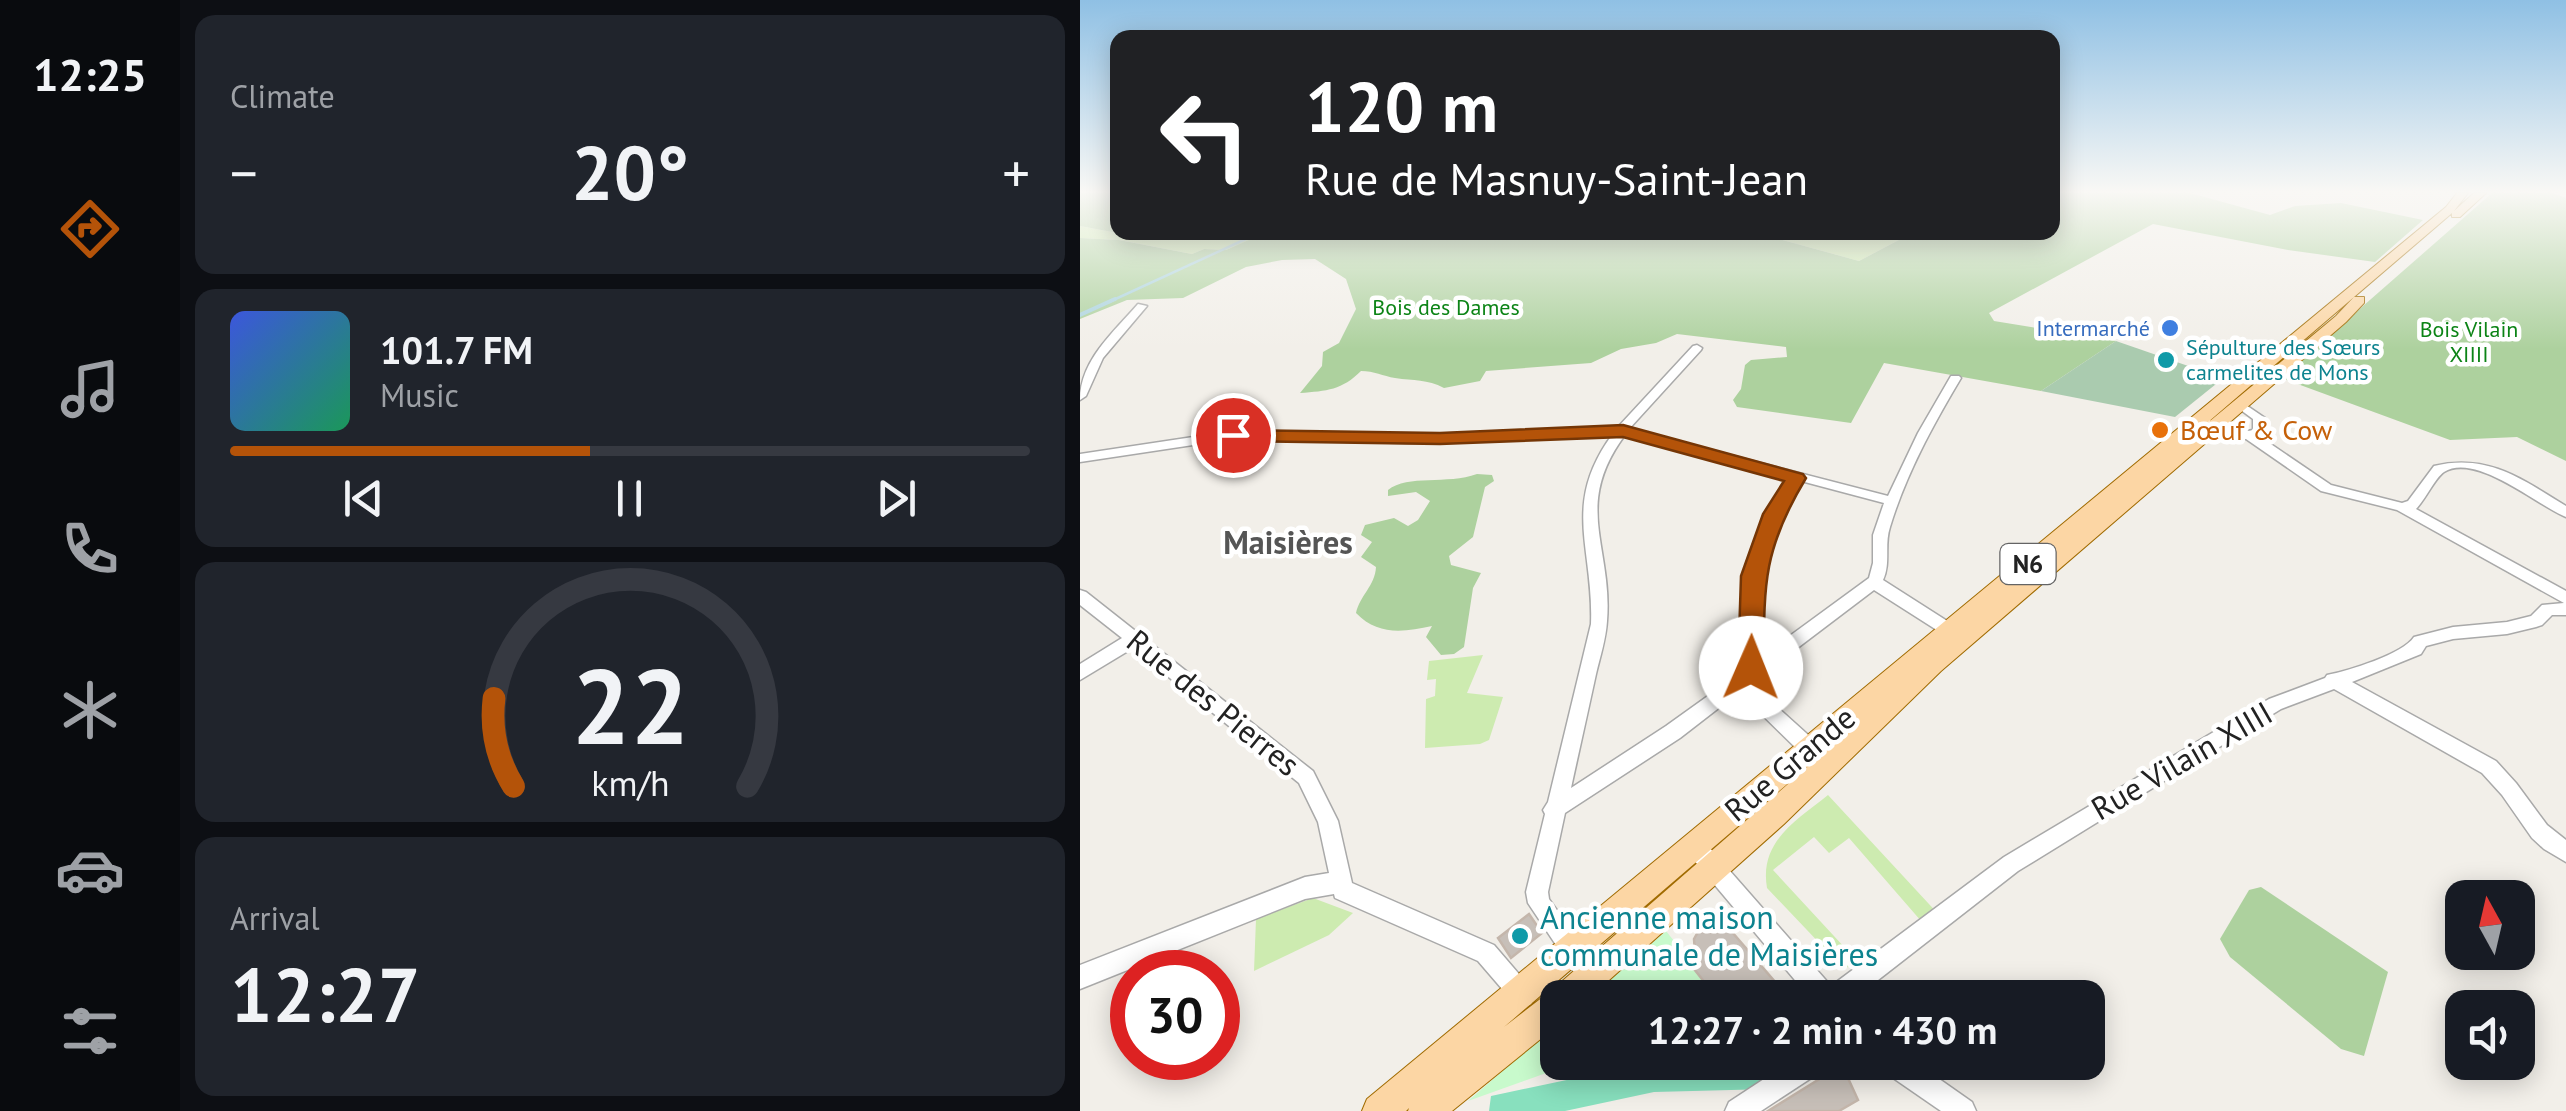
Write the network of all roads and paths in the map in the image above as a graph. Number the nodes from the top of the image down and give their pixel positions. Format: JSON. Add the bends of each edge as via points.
{"nodes":[{"id":1,"x":2408,"y":245,"type":"edge"},
{"id":2,"x":2422,"y":245,"type":"edge"},
{"id":3,"x":1142,"y":306,"type":"dead end"},
{"id":4,"x":1697,"y":348,"type":"dead end"},
{"id":5,"x":1955,"y":378,"type":"dead end"},
{"id":6,"x":1080,"y":396,"type":"edge"},
{"id":7,"x":2240,"y":405,"type":"junction"},
{"id":8,"x":2206,"y":423,"type":"junction"},
{"id":9,"x":1623,"y":431,"type":"junction"},
{"id":10,"x":2250,"y":436,"type":"junction"},
{"id":11,"x":1080,"y":458,"type":"edge"},
{"id":12,"x":1796,"y":478,"type":"junction"},
{"id":13,"x":1892,"y":501,"type":"junction"},
{"id":14,"x":2402,"y":508,"type":"junction"},
{"id":15,"x":2564,"y":519,"type":"edge"},
{"id":16,"x":1874,"y":582,"type":"junction"},
{"id":17,"x":1080,"y":596,"type":"edge"},
{"id":18,"x":2566,"y":598,"type":"edge"},
{"id":19,"x":2566,"y":609,"type":"edge"},
{"id":20,"x":1950,"y":630,"type":"junction"},
{"id":21,"x":1132,"y":640,"type":"junction"},
{"id":22,"x":1080,"y":674,"type":"edge"},
{"id":23,"x":1745,"y":680,"type":"junction"},
{"id":24,"x":2334,"y":680,"type":"junction"},
{"id":25,"x":1809,"y":748,"type":"junction"},
{"id":26,"x":1554,"y":810,"type":"junction"},
{"id":27,"x":2566,"y":852,"type":"edge"},
{"id":28,"x":1704,"y":857,"type":"junction"},
{"id":29,"x":1340,"y":882,"type":"junction"},
{"id":30,"x":1571,"y":949,"type":"junction"},
{"id":31,"x":1590,"y":976,"type":"junction"},
{"id":32,"x":1080,"y":978,"type":"edge"},
{"id":33,"x":1585,"y":980,"type":"edge"},
{"id":34,"x":1810,"y":980,"type":"edge"},
{"id":35,"x":1859,"y":980,"type":"edge"},
{"id":36,"x":1520,"y":992,"type":"junction"},
{"id":37,"x":1540,"y":1001,"type":"edge"},
{"id":38,"x":1540,"y":1019,"type":"edge"},
{"id":39,"x":1785,"y":1080,"type":"edge"},
{"id":40,"x":1918,"y":1080,"type":"edge"},
{"id":41,"x":1437,"y":1107,"type":"edge"},
{"id":42,"x":1379,"y":1111,"type":"edge"},
{"id":43,"x":1738,"y":1111,"type":"edge"},
{"id":44,"x":1963,"y":1111,"type":"edge"}],
"edges":[{"from":1,"to":8,"type":"main road","name":"Rue Grande","number":"N6"},
{"from":2,"to":7,"type":"main road","name":"Rue Grande","number":"N6"},
{"from":3,"to":6,"type":"street","via":[[1098,356]]},
{"from":4,"to":9,"type":"street"},
{"from":5,"to":13,"type":"street"},
{"from":7,"to":8,"type":"main road","name":"Rue Grande","number":"N6"},
{"from":7,"to":10,"type":"street","via":[[2261,422]]},
{"from":8,"to":10,"type":"street"},
{"from":8,"to":20,"type":"main road","name":"Rue Grande","number":"N6"},
{"from":8,"to":28,"type":"main road","name":"Rue Grande","number":"N6","via":[[1933,666]]},
{"from":9,"to":11,"type":"street","via":[[1440,438],[1233,435]]},
{"from":9,"to":12,"type":"street"},
{"from":9,"to":26,"type":"street","via":[[1604,456],[1590,496],[1599,624]]},
{"from":10,"to":14,"type":"street","via":[[2326,488]]},
{"from":12,"to":13,"type":"street"},
{"from":12,"to":23,"type":"street","via":[[1774,514],[1752,576],[1754,657]]},
{"from":13,"to":16,"type":"street"},
{"from":14,"to":15,"type":"street","via":[[2413,505],[2438,469],[2458,465],[2495,472]]},
{"from":14,"to":18,"type":"street"},
{"from":16,"to":20,"type":"street"},
{"from":16,"to":23,"type":"street"},
{"from":17,"to":21,"type":"street","name":"Rue des Pierres"},
{"from":19,"to":24,"type":"street","name":"Rue Vilain XIIII","via":[[2548,609],[2536,621],[2507,628],[2420,642]]},
{"from":20,"to":25,"type":"main road","name":"Rue Grande","number":"N6"},
{"from":21,"to":22,"type":"street"},
{"from":21,"to":29,"type":"street","name":"Rue des Pierres","via":[[1306,777],[1328,821]]},
{"from":23,"to":25,"type":"street"},
{"from":23,"to":26,"type":"street"},
{"from":24,"to":27,"type":"street","via":[[2489,767],[2528,823]]},
{"from":24,"to":35,"type":"street","name":"Rue Vilain XIIII","via":[[2216,737],[2011,864]]},
{"from":25,"to":28,"type":"main road","name":"Rue Grande","number":"N6"},
{"from":26,"to":30,"type":"street","via":[[1537,892]]},
{"from":28,"to":30,"type":"main road","name":"Rue Grande","number":"N6"},
{"from":28,"to":31,"type":"main road","name":"Rue Grande","number":"N6"},
{"from":28,"to":34,"type":"street"},
{"from":29,"to":32,"type":"street","via":[[1305,888]]},
{"from":29,"to":36,"type":"street","via":[[1352,897],[1486,953]]},
{"from":30,"to":31,"type":"street"},
{"from":30,"to":36,"type":"main road","name":"Rue Grande","number":"N6"},
{"from":31,"to":33,"type":"main road","name":"Rue Grande","number":"N6"},
{"from":36,"to":37,"type":"street"},
{"from":36,"to":42,"type":"main road","name":"Rue Grande","number":"N6"},
{"from":38,"to":41,"type":"main road","name":"Rue Grande","number":"N6"},
{"from":39,"to":43,"type":"street"},
{"from":40,"to":44,"type":"street"}]}
